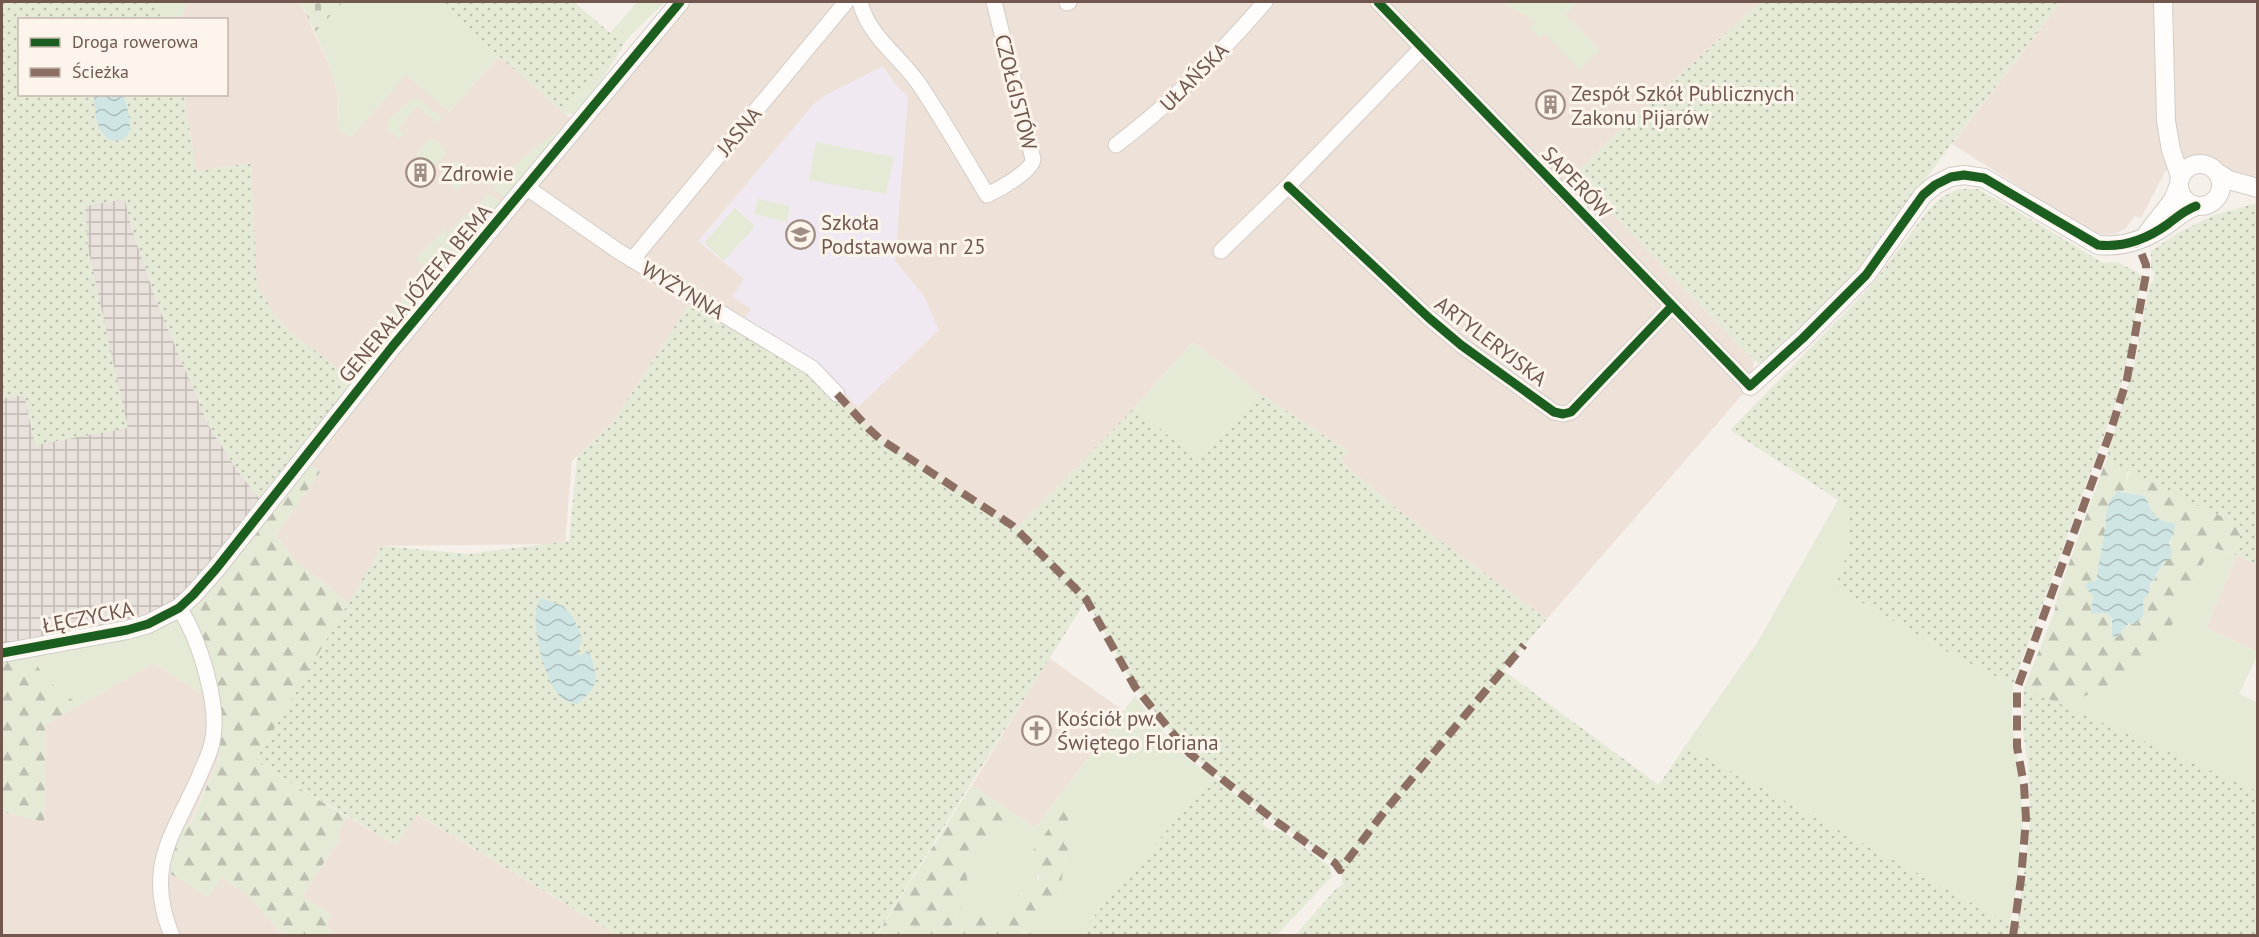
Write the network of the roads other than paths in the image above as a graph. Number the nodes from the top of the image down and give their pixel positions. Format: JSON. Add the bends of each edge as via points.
{"nodes":[{"id":1,"x":680,"y":2,"type":"edge"},
{"id":2,"x":846,"y":2,"type":"edge"},
{"id":3,"x":860,"y":2,"type":"edge"},
{"id":4,"x":994,"y":2,"type":"edge"},
{"id":5,"x":1265,"y":2,"type":"edge"},
{"id":6,"x":1378,"y":2,"type":"edge"},
{"id":7,"x":2163,"y":2,"type":"edge"},
{"id":8,"x":1422,"y":48,"type":"junction"},
{"id":9,"x":2169,"y":136,"type":"junction"},
{"id":10,"x":1116,"y":145,"type":"dead end"},
{"id":11,"x":2199,"y":164,"type":"junction"},
{"id":12,"x":2218,"y":173,"type":"junction"},
{"id":13,"x":2179,"y":182,"type":"junction"},
{"id":14,"x":1288,"y":186,"type":"junction"},
{"id":15,"x":526,"y":188,"type":"junction"},
{"id":16,"x":2258,"y":188,"type":"edge"},
{"id":17,"x":2258,"y":193,"type":"edge"},
{"id":18,"x":2219,"y":196,"type":"junction"},
{"id":19,"x":2196,"y":206,"type":"junction"},
{"id":20,"x":2146,"y":236,"type":"junction"},
{"id":21,"x":1221,"y":251,"type":"dead end"},
{"id":22,"x":632,"y":260,"type":"junction"},
{"id":23,"x":1672,"y":306,"type":"junction"},
{"id":24,"x":1750,"y":386,"type":"joint"},
{"id":25,"x":837,"y":394,"type":"dead end"},
{"id":26,"x":178,"y":608,"type":"junction"},
{"id":27,"x":2,"y":653,"type":"edge"},
{"id":28,"x":172,"y":936,"type":"edge"}],
"edges":[{"from":1,"to":15,"type":"street","name":"GENERAŁA JÓZEFA BEMA"},
{"from":2,"to":22,"type":"street","name":"JASNA"},
{"from":3,"to":4,"type":"street","name":"CZOŁGISTÓW","via":[[874,33],[917,82],[987,195],[1031,167],[1034,159]]},
{"from":5,"to":10,"type":"street","name":"UŁAŃSKA","via":[[1198,75],[1151,120]]},
{"from":6,"to":8,"type":"street","name":"SAPERÓW"},
{"from":7,"to":9,"type":"street"},
{"from":8,"to":14,"type":"street"},
{"from":8,"to":23,"type":"street","name":"SAPERÓW"},
{"from":9,"to":11,"type":"street"},
{"from":9,"to":13,"type":"street"},
{"from":11,"to":12,"type":"street"},
{"from":11,"to":13,"type":"street","via":[[2188,167]]},
{"from":12,"to":16,"type":"street"},
{"from":12,"to":18,"type":"street","via":[[2222,184]]},
{"from":13,"to":19,"type":"street","via":[[2182,197]]},
{"from":13,"to":20,"type":"street","via":[[2173,200]]},
{"from":14,"to":21,"type":"street"},
{"from":14,"to":23,"type":"street","name":"ARTYLERYJSKA","via":[[1429,318],[1554,412],[1570,412]]},
{"from":15,"to":22,"type":"street","name":"WYŻYNNA"},
{"from":15,"to":26,"type":"street","name":"GENERAŁA JÓZEFA BEMA","via":[[361,386],[216,569]]},
{"from":17,"to":18,"type":"street"},
{"from":18,"to":19,"type":"street","via":[[2211,204]]},
{"from":19,"to":20,"type":"street"},
{"from":20,"to":24,"type":"street","via":[[2127,244],[2098,245],[1984,178],[1964,175],[1945,179],[1923,195],[1866,274]]},
{"from":22,"to":25,"type":"street","name":"WYŻYNNA","via":[[812,368]]},
{"from":23,"to":24,"type":"street","name":"SAPERÓW"},
{"from":26,"to":27,"type":"street","name":"ŁĘCZYCKA","via":[[128,630]]},
{"from":26,"to":28,"type":"street","via":[[210,685],[214,728],[210,751],[163,859],[160,894]]}]}
